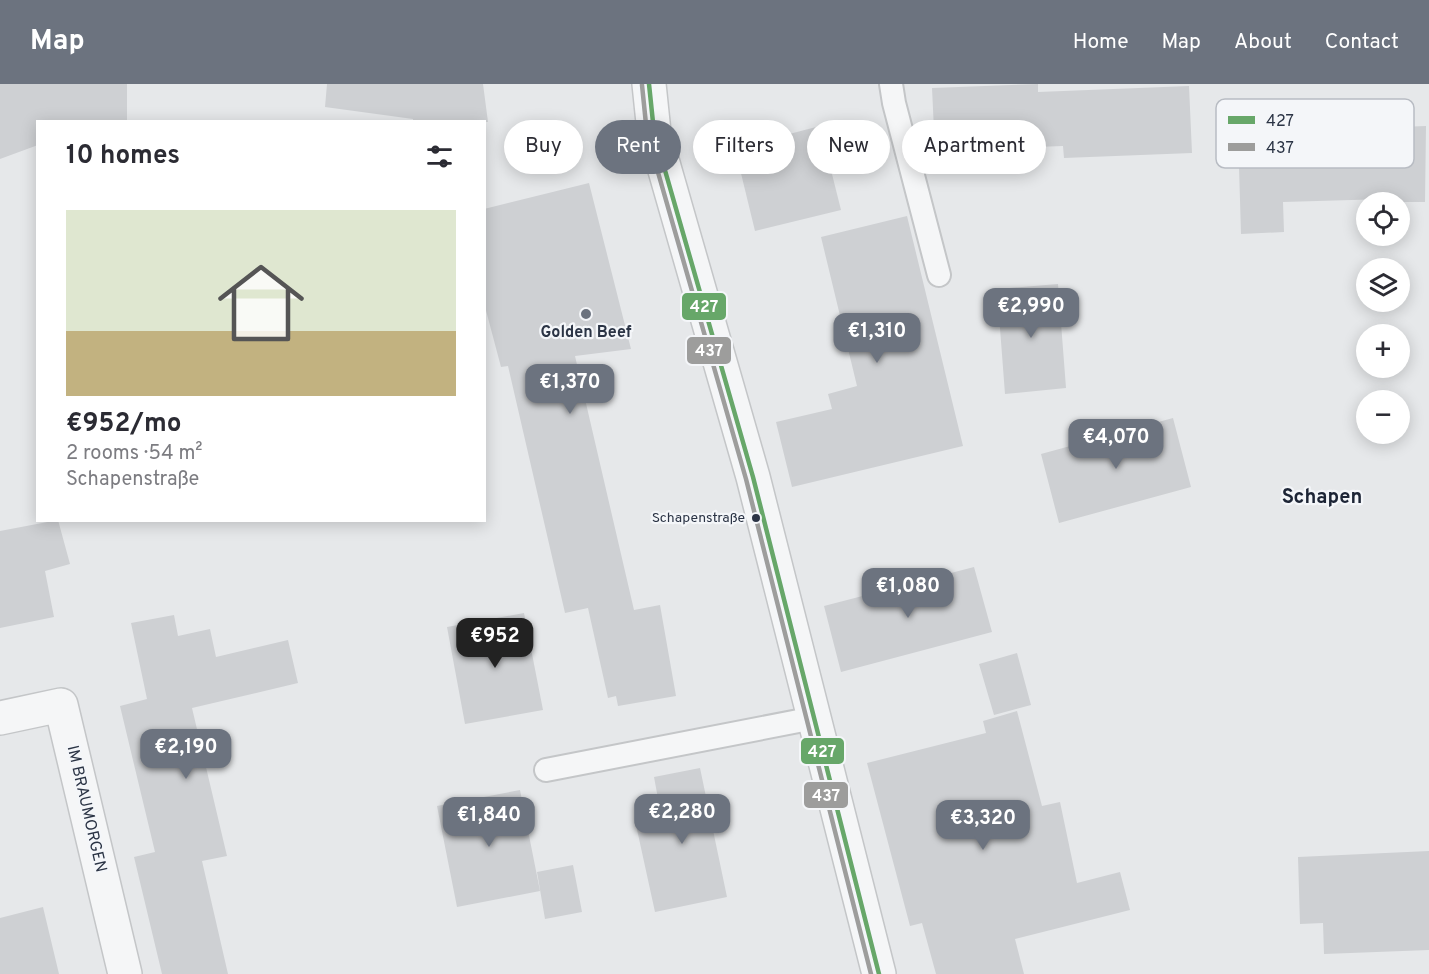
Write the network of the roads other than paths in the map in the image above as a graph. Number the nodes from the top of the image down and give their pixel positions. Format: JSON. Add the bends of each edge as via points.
{"nodes":[{"id":1,"x":649,"y":84,"type":"edge"},
{"id":2,"x":891,"y":84,"type":"edge"},
{"id":3,"x":939,"y":275,"type":"dead end"},
{"id":4,"x":0,"y":718,"type":"edge"},
{"id":5,"x":814,"y":718,"type":"junction"},
{"id":6,"x":546,"y":770,"type":"dead end"},
{"id":7,"x":125,"y":974,"type":"edge"},
{"id":8,"x":879,"y":974,"type":"edge"}],
"edges":[{"from":1,"to":5,"type":"street","via":[[654,132],[753,477]]},
{"from":2,"to":3,"type":"lane"},
{"from":4,"to":7,"type":"street","name":"IM BRAUMORGEN","via":[[61,705]]},
{"from":5,"to":6,"type":"lane"},
{"from":5,"to":8,"type":"street"}]}
